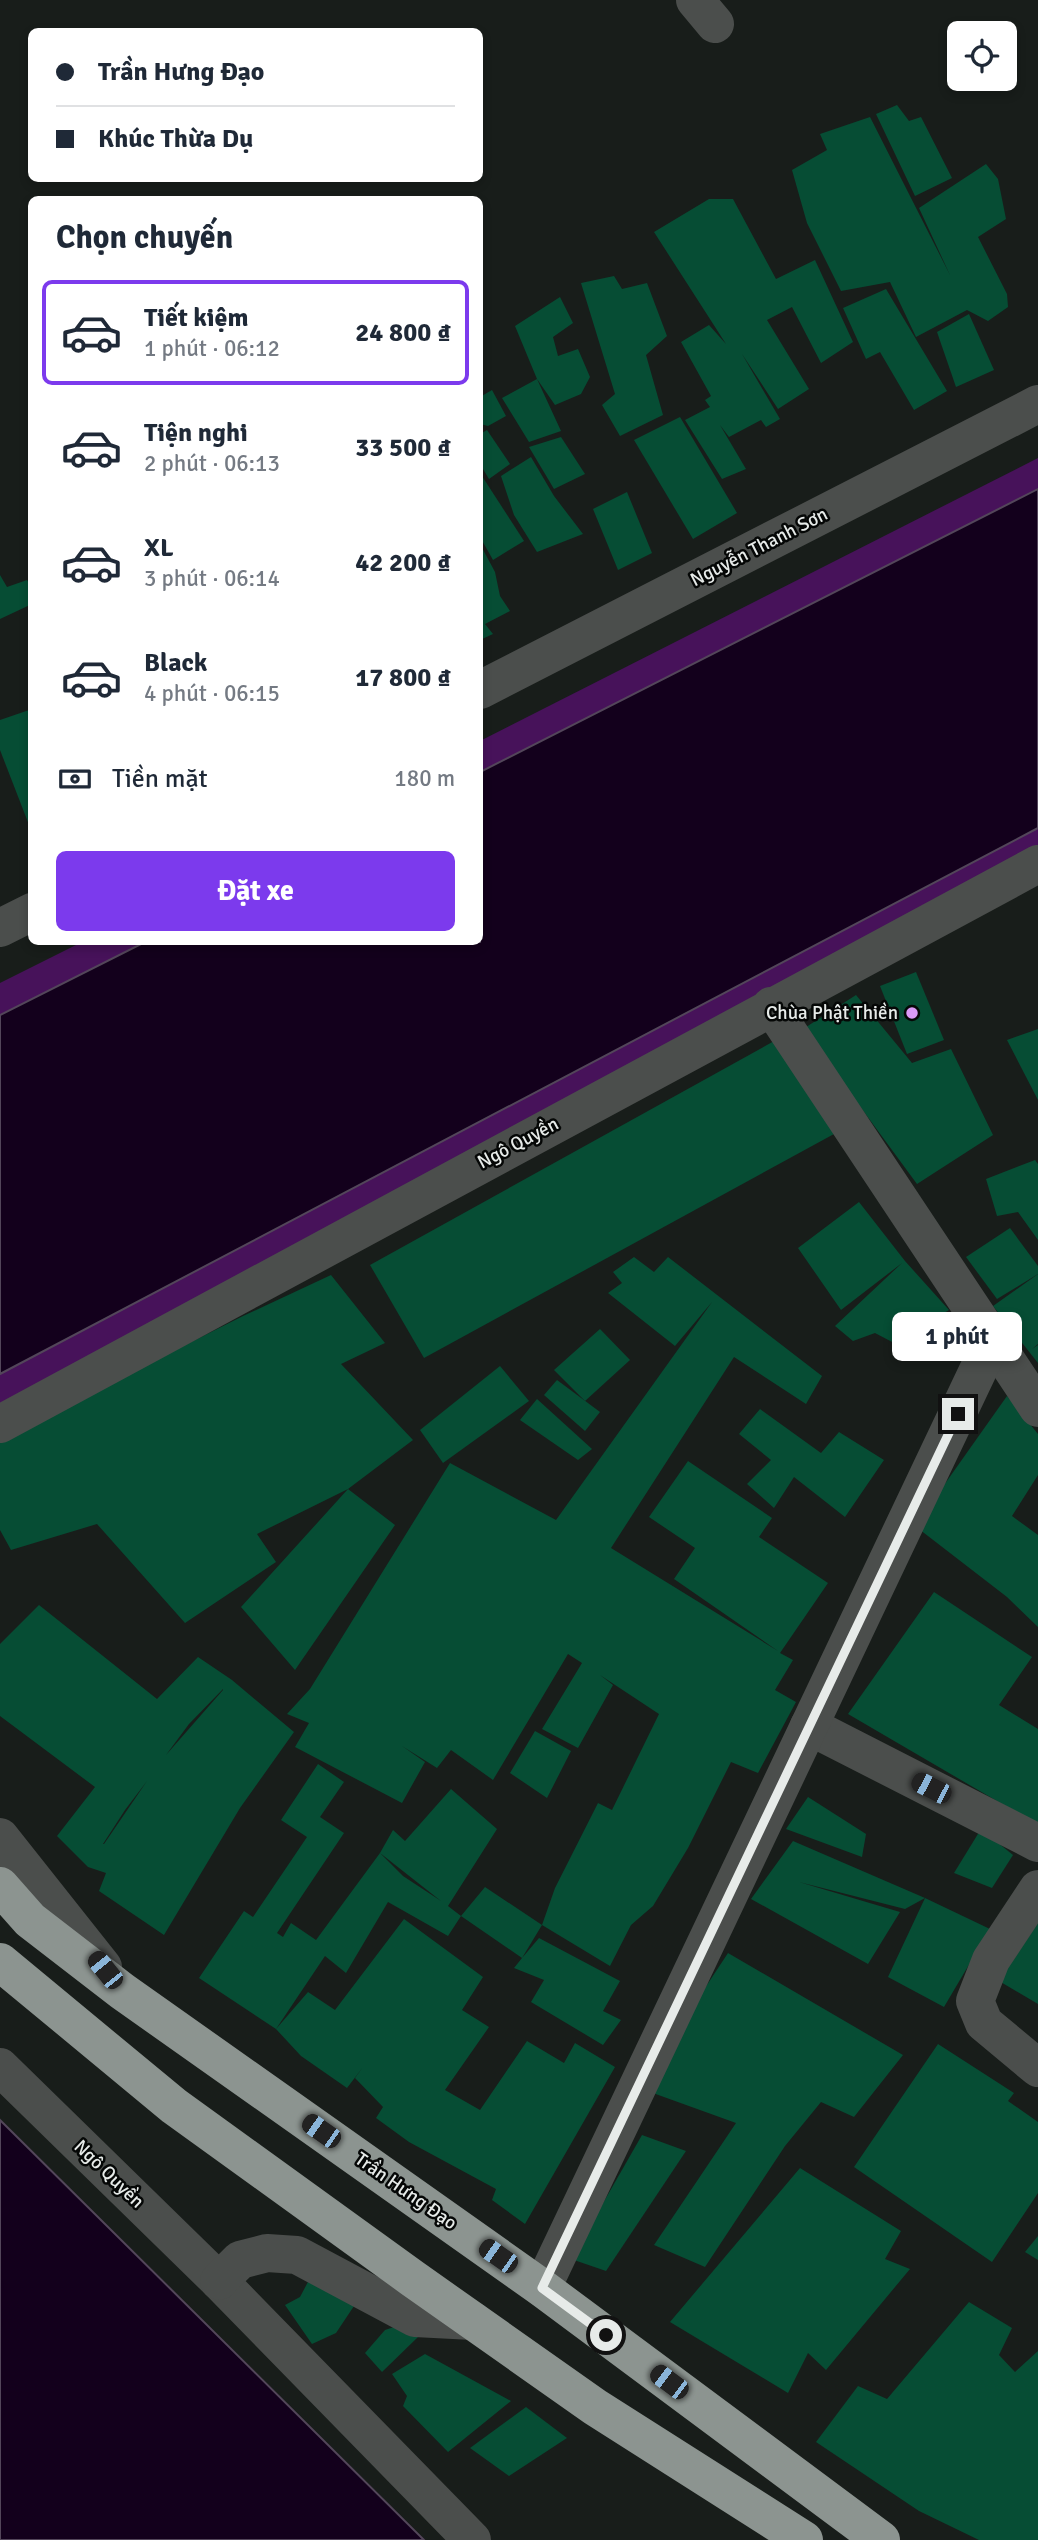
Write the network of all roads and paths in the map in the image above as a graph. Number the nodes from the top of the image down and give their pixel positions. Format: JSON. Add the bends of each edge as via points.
{"nodes":[{"id":1,"x":1038,"y":404,"type":"edge"},
{"id":2,"x":483,"y":688,"type":"edge"},
{"id":3,"x":1038,"y":864,"type":"edge"},
{"id":4,"x":28,"y":914,"type":"edge"},
{"id":5,"x":0,"y":928,"type":"edge"},
{"id":6,"x":771,"y":1006,"type":"junction"},
{"id":7,"x":992,"y":1341,"type":"junction"},
{"id":8,"x":1038,"y":1408,"type":"edge"},
{"id":9,"x":0,"y":1424,"type":"edge"},
{"id":10,"x":809,"y":1726,"type":"junction"},
{"id":11,"x":0,"y":1837,"type":"edge"},
{"id":12,"x":1038,"y":1843,"type":"edge"},
{"id":13,"x":0,"y":1886,"type":"edge"},
{"id":14,"x":1038,"y":1889,"type":"edge"},
{"id":15,"x":0,"y":1962,"type":"edge"},
{"id":16,"x":122,"y":1991,"type":"junction"},
{"id":17,"x":0,"y":2067,"type":"edge"},
{"id":18,"x":1038,"y":2068,"type":"edge"},
{"id":19,"x":219,"y":2281,"type":"junction"},
{"id":20,"x":542,"y":2288,"type":"junction"},
{"id":21,"x":473,"y":2321,"type":"junction"},
{"id":22,"x":472,"y":2540,"type":"edge"},
{"id":23,"x":804,"y":2540,"type":"edge"},
{"id":24,"x":881,"y":2540,"type":"edge"}],
"edges":[{"from":1,"to":2,"type":"street","name":"Nguyễn Thanh Sơn"},
{"from":3,"to":6,"type":"street","name":"Ngô Quyền"},
{"from":4,"to":5,"type":"street"},
{"from":6,"to":7,"type":"street"},
{"from":6,"to":9,"type":"street","name":"Ngô Quyền"},
{"from":7,"to":8,"type":"street"},
{"from":7,"to":10,"type":"street"},
{"from":10,"to":12,"type":"street"},
{"from":10,"to":20,"type":"street"},
{"from":11,"to":16,"type":"street"},
{"from":13,"to":16,"type":"highway","name":"Trần Hưng Đạo","via":[[30,1920]]},
{"from":14,"to":18,"type":"street","via":[[992,1960],[975,2001],[984,2023]]},
{"from":15,"to":21,"type":"highway","via":[[174,2105]]},
{"from":16,"to":20,"type":"highway","name":"Trần Hưng Đạo"},
{"from":17,"to":19,"type":"street","name":"Ngô Quyền"},
{"from":19,"to":21,"type":"street","via":[[240,2260],[267,2253],[297,2255],[415,2318]]},
{"from":19,"to":22,"type":"street","name":"Ngô Quyền"},
{"from":20,"to":24,"type":"highway","name":"Trần Hưng Đạo"},
{"from":21,"to":23,"type":"highway","via":[[595,2407]]}]}
